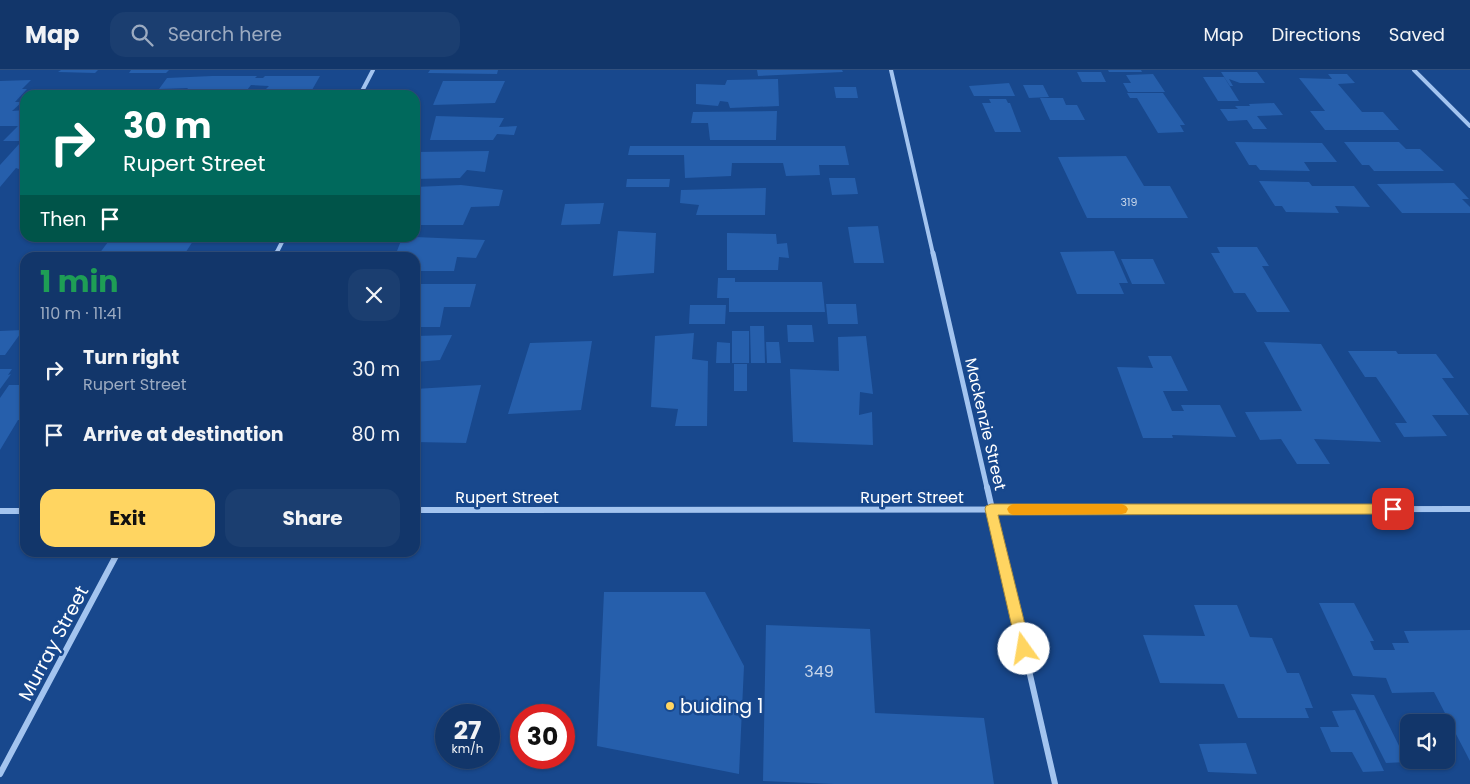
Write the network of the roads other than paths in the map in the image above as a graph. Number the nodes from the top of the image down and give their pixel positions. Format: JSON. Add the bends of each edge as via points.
{"nodes":[{"id":1,"x":373,"y":70,"type":"edge"},
{"id":2,"x":891,"y":70,"type":"edge"},
{"id":3,"x":1414,"y":70,"type":"edge"},
{"id":4,"x":363,"y":90,"type":"edge"},
{"id":5,"x":1470,"y":126,"type":"edge"},
{"id":6,"x":991,"y":509,"type":"junction"},
{"id":7,"x":1470,"y":509,"type":"edge"},
{"id":8,"x":420,"y":510,"type":"edge"},
{"id":9,"x":0,"y":511,"type":"edge"},
{"id":10,"x":20,"y":511,"type":"edge"},
{"id":11,"x":115,"y":557,"type":"edge"},
{"id":12,"x":0,"y":774,"type":"edge"},
{"id":13,"x":1055,"y":784,"type":"edge"}],
"edges":[{"from":1,"to":4,"type":"street"},
{"from":2,"to":6,"type":"street","name":"Mackenzie Street"},
{"from":3,"to":5,"type":"street"},
{"from":6,"to":7,"type":"street","name":"Rupert Street"},
{"from":6,"to":8,"type":"street","name":"Rupert Street"},
{"from":6,"to":13,"type":"street","name":"Mackenzie Street"},
{"from":9,"to":10,"type":"street"},
{"from":11,"to":12,"type":"street","name":"Murray Street"}]}
